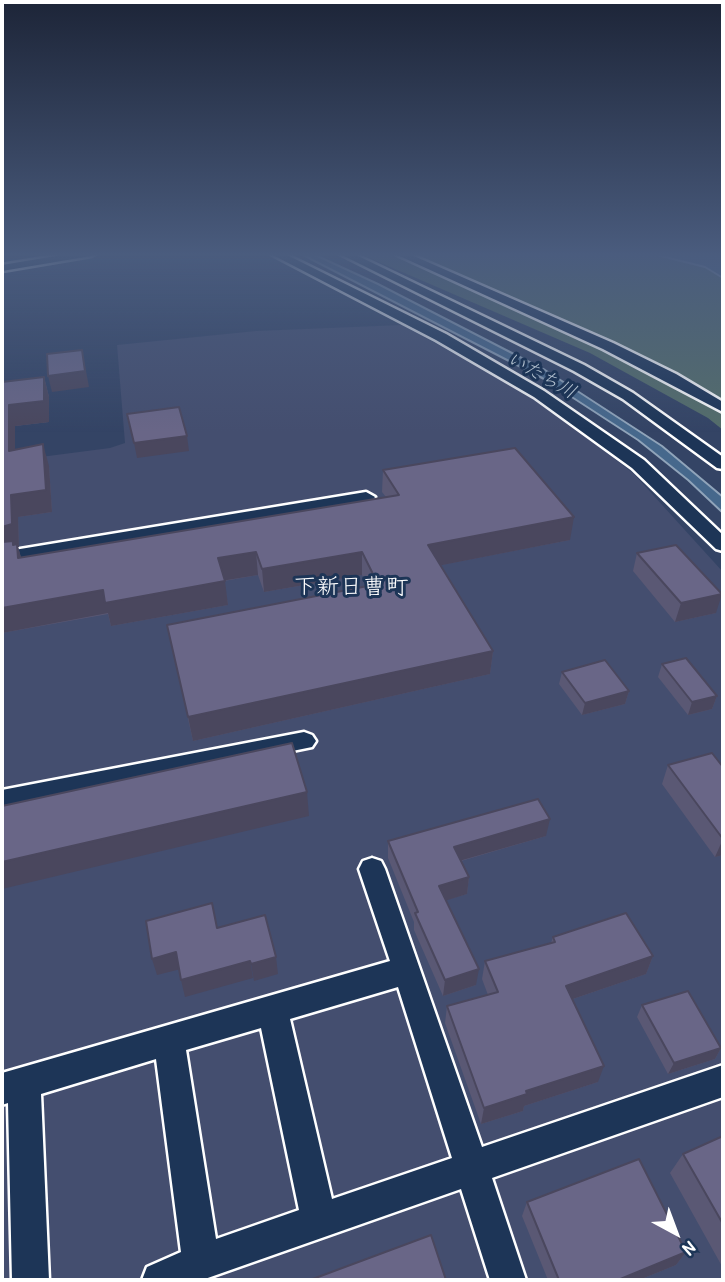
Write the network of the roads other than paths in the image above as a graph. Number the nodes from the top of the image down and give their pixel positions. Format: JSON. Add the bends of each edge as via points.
{"nodes":[{"id":1,"x":393,"y":313,"type":"edge"},
{"id":2,"x":466,"y":313,"type":"edge"},
{"id":3,"x":533,"y":313,"type":"edge"},
{"id":4,"x":723,"y":408,"type":"edge"},
{"id":5,"x":723,"y":464,"type":"edge"},
{"id":6,"x":366,"y":497,"type":"edge"},
{"id":7,"x":723,"y":545,"type":"edge"},
{"id":8,"x":2,"y":558,"type":"edge"},
{"id":9,"x":304,"y":741,"type":"dead end"},
{"id":10,"x":2,"y":800,"type":"edge"},
{"id":11,"x":372,"y":869,"type":"dead end"},
{"id":12,"x":408,"y":970,"type":"junction"},
{"id":13,"x":273,"y":1010,"type":"junction"},
{"id":14,"x":169,"y":1040,"type":"junction"},
{"id":15,"x":723,"y":1081,"type":"edge"},
{"id":16,"x":13,"y":1085,"type":"edge"},
{"id":17,"x":470,"y":1168,"type":"junction"},
{"id":18,"x":319,"y":1220,"type":"junction"},
{"id":19,"x":201,"y":1262,"type":"junction"},
{"id":20,"x":30,"y":1280,"type":"edge"},
{"id":21,"x":160,"y":1280,"type":"edge"},
{"id":22,"x":508,"y":1280,"type":"edge"}],
"edges":[{"from":1,"to":7,"type":"street","via":[[539,394],[638,464]]},
{"from":2,"to":5,"type":"street","via":[[628,396]]},
{"from":3,"to":4,"type":"street","via":[[671,377]]},
{"from":6,"to":8,"type":"street"},
{"from":9,"to":10,"type":"street"},
{"from":11,"to":12,"type":"street"},
{"from":12,"to":13,"type":"street"},
{"from":12,"to":17,"type":"street"},
{"from":13,"to":14,"type":"street"},
{"from":13,"to":18,"type":"street"},
{"from":14,"to":16,"type":"street"},
{"from":14,"to":19,"type":"street"},
{"from":15,"to":17,"type":"street"},
{"from":16,"to":20,"type":"street"},
{"from":17,"to":18,"type":"street"},
{"from":17,"to":22,"type":"street"},
{"from":18,"to":19,"type":"street"},
{"from":19,"to":21,"type":"street"}]}
